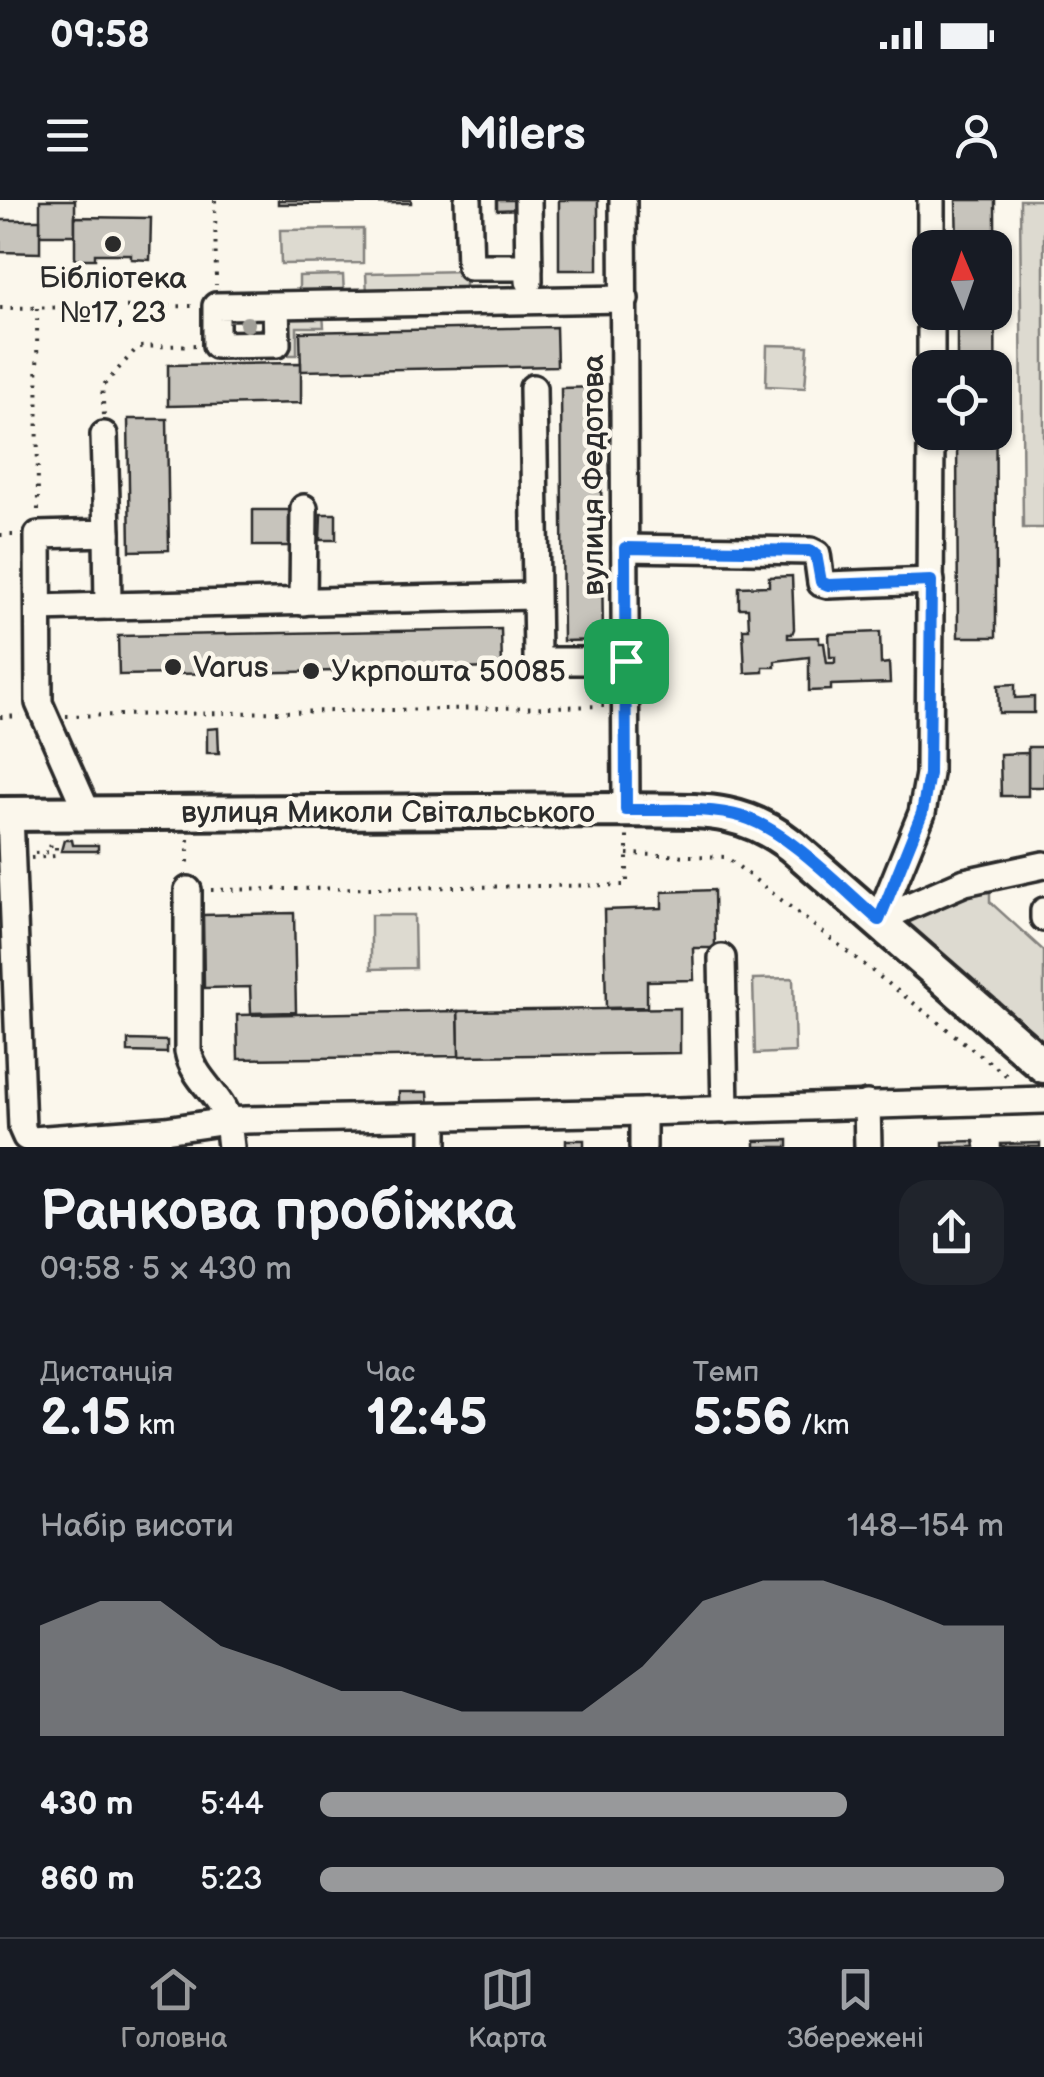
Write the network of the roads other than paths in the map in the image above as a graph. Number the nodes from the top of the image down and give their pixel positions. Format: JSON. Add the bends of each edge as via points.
{"nodes":[{"id":1,"x":468,"y":200,"type":"edge"},
{"id":2,"x":528,"y":200,"type":"edge"},
{"id":3,"x":624,"y":200,"type":"edge"},
{"id":4,"x":931,"y":200,"type":"edge"},
{"id":5,"x":931,"y":230,"type":"edge"},
{"id":6,"x":529,"y":267,"type":"junction"},
{"id":7,"x":625,"y":300,"type":"junction"},
{"id":8,"x":529,"y":301,"type":"junction"},
{"id":9,"x":276,"y":305,"type":"junction"},
{"id":10,"x":533,"y":388,"type":"dead end"},
{"id":11,"x":104,"y":435,"type":"road end"},
{"id":12,"x":931,"y":450,"type":"edge"},
{"id":13,"x":304,"y":508,"type":"dead end"},
{"id":14,"x":107,"y":533,"type":"junction"},
{"id":15,"x":625,"y":548,"type":"junction"},
{"id":16,"x":931,"y":581,"type":"junction"},
{"id":17,"x":534,"y":596,"type":"junction"},
{"id":18,"x":303,"y":602,"type":"junction"},
{"id":19,"x":108,"y":606,"type":"junction"},
{"id":20,"x":39,"y":608,"type":"junction"},
{"id":21,"x":626,"y":661,"type":"junction"},
{"id":22,"x":626,"y":810,"type":"junction"},
{"id":23,"x":5,"y":814,"type":"edge"},
{"id":24,"x":88,"y":814,"type":"junction"},
{"id":25,"x":1044,"y":864,"type":"edge"},
{"id":26,"x":188,"y":890,"type":"road end"},
{"id":27,"x":879,"y":920,"type":"junction"},
{"id":28,"x":722,"y":958,"type":"dead end"},
{"id":29,"x":9,"y":1016,"type":"edge"},
{"id":30,"x":1044,"y":1066,"type":"edge"},
{"id":31,"x":1040,"y":1100,"type":"edge"},
{"id":32,"x":867,"y":1104,"type":"junction"},
{"id":33,"x":725,"y":1110,"type":"junction"},
{"id":34,"x":643,"y":1112,"type":"junction"},
{"id":35,"x":434,"y":1118,"type":"junction"},
{"id":36,"x":230,"y":1135,"type":"edge"},
{"id":37,"x":434,"y":1147,"type":"edge"},
{"id":38,"x":643,"y":1147,"type":"edge"},
{"id":39,"x":868,"y":1147,"type":"edge"}],
"edges":[{"from":1,"to":6,"type":"street","via":[[470,268]]},
{"from":2,"to":6,"type":"street"},
{"from":3,"to":7,"type":"street","name":"вулиця Федотова"},
{"from":4,"to":5,"type":"street"},
{"from":6,"to":8,"type":"street"},
{"from":7,"to":8,"type":"street"},
{"from":7,"to":15,"type":"street","name":"вулиця Федотова"},
{"from":8,"to":9,"type":"street"},
{"from":9,"to":9,"type":"street","via":[[277,344],[216,345],[216,306]]},
{"from":10,"to":17,"type":"street"},
{"from":11,"to":14,"type":"street"},
{"from":12,"to":16,"type":"street"},
{"from":13,"to":18,"type":"street"},
{"from":14,"to":19,"type":"street"},
{"from":14,"to":20,"type":"street","via":[[38,535]]},
{"from":15,"to":16,"type":"street","via":[[810,551],[828,585]]},
{"from":15,"to":21,"type":"street","name":"вулиця Федотова"},
{"from":16,"to":27,"type":"street","via":[[929,774],[916,828]]},
{"from":17,"to":18,"type":"street"},
{"from":17,"to":21,"type":"street","via":[[541,662]]},
{"from":18,"to":19,"type":"street"},
{"from":19,"to":20,"type":"street"},
{"from":20,"to":24,"type":"street","via":[[39,703]]},
{"from":21,"to":22,"type":"street","name":"вулиця Федотова"},
{"from":22,"to":24,"type":"main road","name":"вулиця Миколи Світальського"},
{"from":22,"to":27,"type":"main road","name":"вулиця Миколи Світальського","via":[[720,812],[759,823]]},
{"from":23,"to":24,"type":"main road","name":"вулиця Миколи Світальського"},
{"from":23,"to":29,"type":"street","via":[[12,858]]},
{"from":25,"to":27,"type":"street","via":[[965,882]]},
{"from":26,"to":36,"type":"street","via":[[188,1051],[191,1067],[224,1107]]},
{"from":27,"to":30,"type":"main road","name":"вулиця Миколи Світальського"},
{"from":28,"to":33,"type":"street"},
{"from":29,"to":36,"type":"street","via":[[26,1138]]},
{"from":31,"to":32,"type":"street"},
{"from":32,"to":33,"type":"street"},
{"from":32,"to":39,"type":"street"},
{"from":33,"to":34,"type":"street"},
{"from":34,"to":35,"type":"street"},
{"from":34,"to":38,"type":"street"},
{"from":35,"to":36,"type":"street"},
{"from":35,"to":37,"type":"street"}]}
